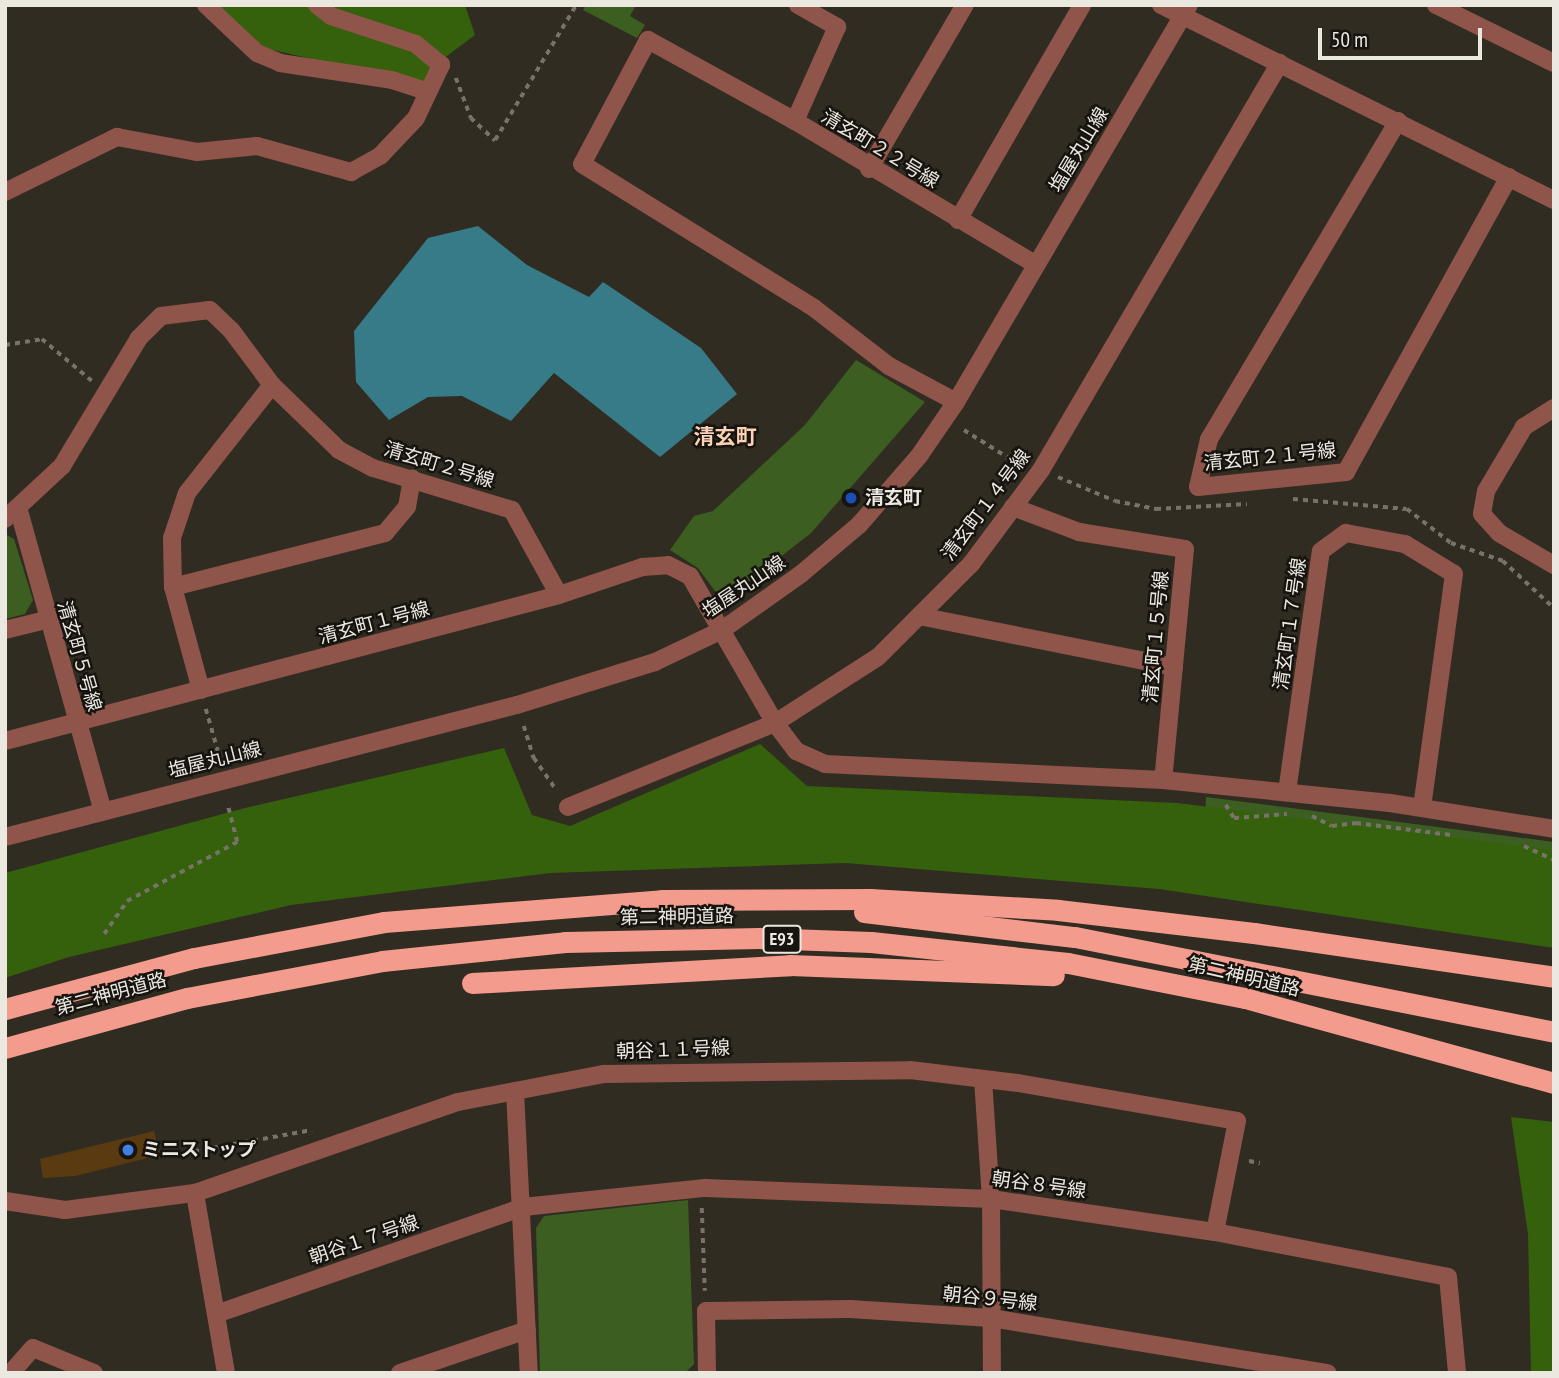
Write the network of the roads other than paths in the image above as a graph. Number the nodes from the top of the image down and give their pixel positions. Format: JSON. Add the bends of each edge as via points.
{"nodes":[{"id":1,"x":206,"y":5,"type":"edge"},
{"id":2,"x":317,"y":5,"type":"edge"},
{"id":3,"x":799,"y":5,"type":"edge"},
{"id":4,"x":965,"y":5,"type":"edge"},
{"id":5,"x":1082,"y":5,"type":"edge"},
{"id":6,"x":1161,"y":5,"type":"edge"},
{"id":7,"x":1436,"y":5,"type":"edge"},
{"id":8,"x":1186,"y":12,"type":"edge"},
{"id":9,"x":1554,"y":63,"type":"edge"},
{"id":10,"x":1280,"y":64,"type":"junction"},
{"id":11,"x":428,"y":92,"type":"junction"},
{"id":12,"x":795,"y":121,"type":"junction"},
{"id":13,"x":1398,"y":121,"type":"junction"},
{"id":14,"x":869,"y":169,"type":"junction"},
{"id":15,"x":1509,"y":177,"type":"junction"},
{"id":16,"x":5,"y":192,"type":"edge"},
{"id":17,"x":1554,"y":200,"type":"edge"},
{"id":18,"x":958,"y":220,"type":"junction"},
{"id":19,"x":1035,"y":264,"type":"junction"},
{"id":20,"x":272,"y":385,"type":"junction"},
{"id":21,"x":956,"y":402,"type":"junction"},
{"id":22,"x":1554,"y":408,"type":"edge"},
{"id":23,"x":412,"y":478,"type":"junction"},
{"id":24,"x":1013,"y":507,"type":"junction"},
{"id":25,"x":12,"y":515,"type":"edge"},
{"id":26,"x":1554,"y":565,"type":"edge"},
{"id":27,"x":173,"y":587,"type":"junction"},
{"id":28,"x":559,"y":595,"type":"junction"},
{"id":29,"x":919,"y":616,"type":"junction"},
{"id":30,"x":46,"y":620,"type":"junction"},
{"id":31,"x":5,"y":630,"type":"edge"},
{"id":32,"x":722,"y":630,"type":"junction"},
{"id":33,"x":1174,"y":667,"type":"junction"},
{"id":34,"x":201,"y":690,"type":"junction"},
{"id":35,"x":77,"y":722,"type":"junction"},
{"id":36,"x":775,"y":723,"type":"junction"},
{"id":37,"x":5,"y":741,"type":"edge"},
{"id":38,"x":1163,"y":780,"type":"junction"},
{"id":39,"x":1287,"y":792,"type":"junction"},
{"id":40,"x":568,"y":807,"type":"road end"},
{"id":41,"x":1422,"y":808,"type":"junction"},
{"id":42,"x":103,"y":811,"type":"junction"},
{"id":43,"x":1553,"y":826,"type":"edge"},
{"id":44,"x":5,"y":837,"type":"edge"},
{"id":45,"x":663,"y":900,"type":"junction"},
{"id":46,"x":1554,"y":977,"type":"edge"},
{"id":47,"x":472,"y":983,"type":"dead end"},
{"id":48,"x":1171,"y":983,"type":"junction"},
{"id":49,"x":5,"y":1009,"type":"edge"},
{"id":50,"x":1554,"y":1032,"type":"edge"},
{"id":51,"x":5,"y":1048,"type":"edge"},
{"id":52,"x":983,"y":1079,"type":"junction"},
{"id":53,"x":1554,"y":1083,"type":"edge"},
{"id":54,"x":515,"y":1091,"type":"junction"},
{"id":55,"x":195,"y":1193,"type":"junction"},
{"id":56,"x":991,"y":1199,"type":"junction"},
{"id":57,"x":5,"y":1201,"type":"edge"},
{"id":58,"x":523,"y":1206,"type":"junction"},
{"id":59,"x":1215,"y":1232,"type":"junction"},
{"id":60,"x":219,"y":1313,"type":"junction"},
{"id":61,"x":991,"y":1318,"type":"junction"},
{"id":62,"x":527,"y":1330,"type":"junction"},
{"id":63,"x":453,"y":1364,"type":"edge"},
{"id":64,"x":11,"y":1373,"type":"edge"},
{"id":65,"x":94,"y":1373,"type":"edge"},
{"id":66,"x":226,"y":1373,"type":"edge"},
{"id":67,"x":400,"y":1373,"type":"edge"},
{"id":68,"x":529,"y":1373,"type":"edge"},
{"id":69,"x":707,"y":1373,"type":"edge"},
{"id":70,"x":992,"y":1373,"type":"edge"},
{"id":71,"x":1328,"y":1373,"type":"edge"},
{"id":72,"x":1457,"y":1373,"type":"edge"}],
"edges":[{"from":1,"to":11,"type":"street","via":[[257,52],[280,62],[392,80]]},
{"from":2,"to":11,"type":"street","via":[[331,16],[416,44],[441,65]]},
{"from":3,"to":12,"type":"street","name":"清玄町２２号線","via":[[837,27]]},
{"from":4,"to":14,"type":"street"},
{"from":5,"to":18,"type":"street"},
{"from":6,"to":8,"type":"street"},
{"from":7,"to":9,"type":"street"},
{"from":8,"to":10,"type":"street"},
{"from":8,"to":19,"type":"street","name":"塩屋丸山線"},
{"from":10,"to":13,"type":"street"},
{"from":10,"to":24,"type":"street","name":"清玄町１４号線","via":[[1038,473]]},
{"from":11,"to":16,"type":"street","via":[[416,118],[380,156],[351,172],[257,146],[197,152],[117,137]]},
{"from":12,"to":14,"type":"street","name":"清玄町２２号線"},
{"from":12,"to":21,"type":"street","via":[[648,40],[582,164],[814,308],[889,366]]},
{"from":13,"to":15,"type":"street"},
{"from":13,"to":15,"type":"street","name":"清玄町２１号線","via":[[1209,439],[1198,487],[1346,472]]},
{"from":14,"to":18,"type":"street","name":"清玄町２２号線"},
{"from":15,"to":17,"type":"street"},
{"from":18,"to":19,"type":"street","name":"清玄町２２号線"},
{"from":19,"to":21,"type":"street","name":"塩屋丸山線"},
{"from":20,"to":23,"type":"street","name":"清玄町２号線","via":[[339,450],[373,468]]},
{"from":20,"to":25,"type":"street","name":"清玄町２号線","via":[[232,330],[210,310],[160,316],[139,338],[62,466]]},
{"from":20,"to":27,"type":"street","via":[[187,493],[172,538]]},
{"from":21,"to":32,"type":"street","name":"塩屋丸山線","via":[[898,482],[859,524],[801,574]]},
{"from":22,"to":26,"type":"street","via":[[1524,427],[1486,491],[1482,514],[1499,533]]},
{"from":23,"to":27,"type":"street","via":[[407,508],[385,533]]},
{"from":23,"to":28,"type":"street","name":"清玄町２号線","via":[[512,510]]},
{"from":24,"to":29,"type":"street","name":"清玄町１４号線","via":[[971,564]]},
{"from":24,"to":33,"type":"street","name":"清玄町１５号線","via":[[1079,532],[1185,549]]},
{"from":25,"to":30,"type":"street","name":"清玄町５号線"},
{"from":27,"to":34,"type":"street"},
{"from":28,"to":32,"type":"street","name":"清玄町１号線","via":[[642,567],[668,565],[690,576]]},
{"from":28,"to":34,"type":"street","name":"清玄町１号線"},
{"from":29,"to":33,"type":"street"},
{"from":29,"to":36,"type":"street","name":"清玄町１４号線","via":[[878,657]]},
{"from":30,"to":31,"type":"street"},
{"from":30,"to":35,"type":"street","name":"清玄町５号線"},
{"from":32,"to":36,"type":"street","name":"清玄町１号線"},
{"from":32,"to":42,"type":"street","name":"塩屋丸山線","via":[[654,662],[517,705]]},
{"from":33,"to":38,"type":"street","name":"清玄町１５号線"},
{"from":34,"to":35,"type":"street","name":"清玄町１号線"},
{"from":35,"to":37,"type":"street","name":"清玄町１号線"},
{"from":35,"to":42,"type":"street","name":"清玄町５号線"},
{"from":36,"to":38,"type":"street","name":"清玄町１号線","via":[[796,751],[825,764]]},
{"from":36,"to":40,"type":"street","name":"清玄町１４号線"},
{"from":38,"to":39,"type":"street","name":"清玄町１号線"},
{"from":39,"to":41,"type":"street","name":"清玄町１号線"},
{"from":39,"to":41,"type":"street","name":"清玄町１７号線","via":[[1321,551],[1346,533],[1405,544],[1454,574]]},
{"from":41,"to":43,"type":"street","name":"清玄町１号線"},
{"from":42,"to":44,"type":"street","name":"塩屋丸山線"},
{"from":45,"to":46,"type":"highway","name":"第二神明道路","number":"E93","via":[[870,899],[1058,910]]},
{"from":45,"to":49,"type":"highway","name":"第二神明道路","number":"E93","via":[[384,922],[194,958]]},
{"from":45,"to":50,"type":"highway","name":"第二神明道路","number":"E93","via":[[873,913],[1075,937]]},
{"from":47,"to":48,"type":"highway","via":[[790,965],[925,967]]},
{"from":48,"to":51,"type":"highway","name":"第二神明道路","number":"E93","via":[[1068,963],[871,942],[745,938],[565,942],[446,953],[290,977],[173,1001]]},
{"from":48,"to":53,"type":"highway","name":"第二神明道路","number":"E93","via":[[1451,1052]]},
{"from":52,"to":54,"type":"street","name":"朝谷１１号線","via":[[909,1070],[702,1070],[604,1074]]},
{"from":52,"to":56,"type":"street"},
{"from":52,"to":59,"type":"street","name":"朝谷１１号線","via":[[1237,1121]]},
{"from":54,"to":55,"type":"street","name":"朝谷１１号線","via":[[458,1101]]},
{"from":54,"to":58,"type":"street"},
{"from":55,"to":57,"type":"street","name":"朝谷１１号線","via":[[65,1210]]},
{"from":55,"to":60,"type":"street"},
{"from":56,"to":58,"type":"street","name":"朝谷８号線","via":[[701,1188]]},
{"from":56,"to":59,"type":"street","name":"朝谷８号線"},
{"from":56,"to":61,"type":"street"},
{"from":58,"to":60,"type":"street","name":"朝谷１７号線"},
{"from":58,"to":62,"type":"street"},
{"from":59,"to":72,"type":"street","name":"朝谷８号線","via":[[1448,1276]]},
{"from":60,"to":66,"type":"street"},
{"from":61,"to":69,"type":"street","name":"朝谷９号線","via":[[850,1309],[706,1311]]},
{"from":61,"to":70,"type":"street"},
{"from":61,"to":71,"type":"street","name":"朝谷９号線"},
{"from":62,"to":63,"type":"street"},
{"from":62,"to":68,"type":"street"},
{"from":63,"to":67,"type":"street"},
{"from":64,"to":65,"type":"street","via":[[33,1348]]}]}
